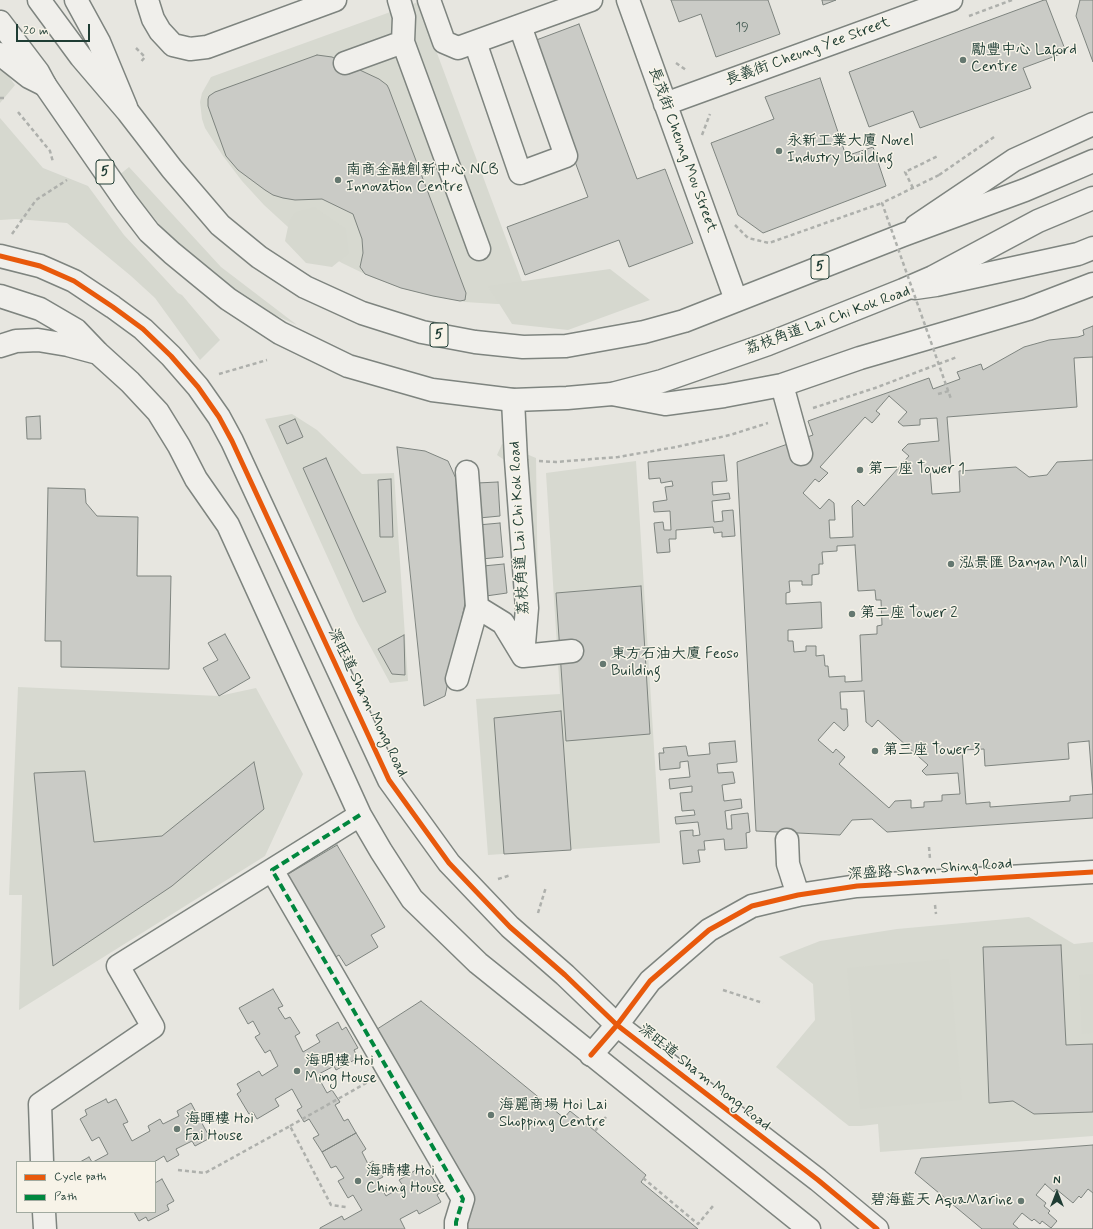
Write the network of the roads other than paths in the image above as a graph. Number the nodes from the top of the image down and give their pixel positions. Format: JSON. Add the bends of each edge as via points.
{"nodes":[{"id":1,"x":39,"y":0,"type":"edge"},
{"id":2,"x":76,"y":0,"type":"edge"},
{"id":3,"x":147,"y":0,"type":"edge"},
{"id":4,"x":335,"y":0,"type":"edge"},
{"id":5,"x":398,"y":0,"type":"edge"},
{"id":6,"x":429,"y":0,"type":"edge"},
{"id":7,"x":591,"y":0,"type":"edge"},
{"id":8,"x":628,"y":0,"type":"edge"},
{"id":9,"x":951,"y":0,"type":"edge"},
{"id":10,"x":0,"y":22,"type":"edge"},
{"id":11,"x":520,"y":26,"type":"junction"},
{"id":12,"x":403,"y":42,"type":"junction"},
{"id":13,"x":475,"y":42,"type":"junction"},
{"id":14,"x":0,"y":54,"type":"edge"},
{"id":15,"x":345,"y":63,"type":"dead end"},
{"id":16,"x":45,"y":85,"type":"junction"},
{"id":17,"x":665,"y":104,"type":"junction"},
{"id":18,"x":128,"y":112,"type":"junction"},
{"id":19,"x":1093,"y":124,"type":"edge"},
{"id":20,"x":1093,"y":161,"type":"edge"},
{"id":21,"x":1093,"y":198,"type":"edge"},
{"id":22,"x":903,"y":235,"type":"junction"},
{"id":23,"x":4,"y":248,"type":"edge"},
{"id":24,"x":1093,"y":248,"type":"edge"},
{"id":25,"x":479,"y":249,"type":"dead end"},
{"id":26,"x":1093,"y":284,"type":"edge"},
{"id":27,"x":903,"y":290,"type":"junction"},
{"id":28,"x":0,"y":296,"type":"edge"},
{"id":29,"x":736,"y":300,"type":"junction"},
{"id":30,"x":0,"y":346,"type":"edge"},
{"id":31,"x":98,"y":353,"type":"junction"},
{"id":32,"x":782,"y":385,"type":"junction"},
{"id":33,"x":612,"y":394,"type":"junction"},
{"id":34,"x":513,"y":400,"type":"junction"},
{"id":35,"x":801,"y":454,"type":"dead end"},
{"id":36,"x":467,"y":472,"type":"dead end"},
{"id":37,"x":477,"y":607,"type":"junction"},
{"id":38,"x":572,"y":651,"type":"dead end"},
{"id":39,"x":523,"y":656,"type":"junction"},
{"id":40,"x":457,"y":679,"type":"dead end"},
{"id":41,"x":360,"y":815,"type":"junction"},
{"id":42,"x":787,"y":840,"type":"dead end"},
{"id":43,"x":272,"y":870,"type":"junction"},
{"id":44,"x":1093,"y":872,"type":"edge"},
{"id":45,"x":798,"y":895,"type":"junction"},
{"id":46,"x":617,"y":1025,"type":"junction"},
{"id":47,"x":591,"y":1055,"type":"junction"},
{"id":48,"x":42,"y":1161,"type":"edge"},
{"id":49,"x":44,"y":1213,"type":"edge"},
{"id":50,"x":796,"y":1225,"type":"edge"},
{"id":51,"x":45,"y":1229,"type":"edge"},
{"id":52,"x":456,"y":1229,"type":"edge"},
{"id":53,"x":877,"y":1229,"type":"edge"}],
"edges":[{"from":1,"to":18,"type":"main road","number":"5","via":[[81,57]]},
{"from":2,"to":18,"type":"main road","via":[[99,42]]},
{"from":3,"to":4,"type":"main road","via":[[160,31],[173,44],[190,49],[207,47]]},
{"from":5,"to":12,"type":"main road","via":[[404,16]]},
{"from":6,"to":13,"type":"main road","via":[[444,42],[458,48]]},
{"from":7,"to":11,"type":"main road"},
{"from":8,"to":17,"type":"main road","name":"長茂街 Cheung Mou Street"},
{"from":9,"to":17,"type":"main road","name":"長義街 Cheung Yee Street"},
{"from":10,"to":16,"type":"main road","number":"5","via":[[29,59]]},
{"from":11,"to":13,"type":"main road"},
{"from":11,"to":13,"type":"main road","via":[[566,156],[520,173]]},
{"from":12,"to":15,"type":"main road"},
{"from":12,"to":25,"type":"main road"},
{"from":14,"to":16,"type":"main road","name":"荔枝角道 Lai Chi Kok Road","via":[[29,77]]},
{"from":16,"to":34,"type":"main road","name":"荔枝角道 Lai Chi Kok Road","number":"5","via":[[126,202],[150,232],[172,254],[228,299],[280,333],[348,366],[432,390]]},
{"from":17,"to":29,"type":"main road","name":"長茂街 Cheung Mou Street"},
{"from":18,"to":29,"type":"main road","number":"5","via":[[220,225],[259,257],[305,287],[355,310],[422,332],[475,342],[523,347],[566,346],[644,332],[684,321]]},
{"from":19,"to":22,"type":"main road","via":[[1014,160]]},
{"from":20,"to":22,"type":"main road","number":"5","via":[[1025,190]]},
{"from":21,"to":27,"type":"main road","number":"5","via":[[1038,221]]},
{"from":22,"to":29,"type":"main road","number":"5"},
{"from":23,"to":46,"type":"main road","name":"深旺道 Sham Mong Road","via":[[74,281],[107,302],[143,329],[198,387],[232,441],[389,780],[449,863],[510,927]]},
{"from":24,"to":27,"type":"main road","name":"荔枝角道 Lai Chi Kok Road","via":[[1078,254]]},
{"from":26,"to":32,"type":"main road","name":"荔枝角道 Lai Chi Kok Road","via":[[1028,309],[860,358]]},
{"from":27,"to":33,"type":"main road","name":"荔枝角道 Lai Chi Kok Road","number":"5","via":[[768,344],[662,381]]},
{"from":28,"to":31,"type":"main road","via":[[40,309],[76,330]]},
{"from":30,"to":31,"type":"main road","via":[[16,341],[38,340]]},
{"from":31,"to":41,"type":"main road","via":[[158,412],[196,478],[228,525]]},
{"from":32,"to":33,"type":"main road","name":"荔枝角道 Lai Chi Kok Road","via":[[665,404]]},
{"from":32,"to":35,"type":"main road"},
{"from":33,"to":34,"type":"main road","name":"荔枝角道 Lai Chi Kok Road","number":"5"},
{"from":34,"to":39,"type":"main road","name":"荔枝角道 Lai Chi Kok Road","via":[[527,608]]},
{"from":36,"to":37,"type":"main road"},
{"from":37,"to":39,"type":"main road","via":[[503,623]]},
{"from":37,"to":40,"type":"main road"},
{"from":38,"to":39,"type":"main road"},
{"from":41,"to":43,"type":"main road"},
{"from":41,"to":47,"type":"main road","via":[[412,898],[478,963]]},
{"from":42,"to":45,"type":"main road","via":[[788,864]]},
{"from":43,"to":48,"type":"main road","via":[[118,966],[153,1027],[40,1104]]},
{"from":43,"to":52,"type":"main road","via":[[463,1199]]},
{"from":44,"to":45,"type":"main road","name":"深盛路 Sham Shing Road","via":[[857,886]]},
{"from":45,"to":46,"type":"main road","name":"深盛路 Sham Shing Road","via":[[752,906],[709,930],[650,981]]},
{"from":46,"to":47,"type":"main road","name":"深盛路 Sham Shing Road"},
{"from":46,"to":53,"type":"main road","name":"深旺道 Sham Mong Road","via":[[818,1180]]},
{"from":47,"to":50,"type":"main road"},
{"from":49,"to":51,"type":"main road"}]}
